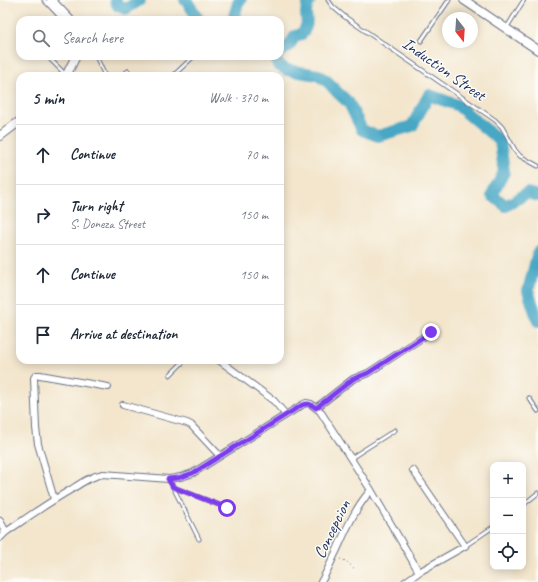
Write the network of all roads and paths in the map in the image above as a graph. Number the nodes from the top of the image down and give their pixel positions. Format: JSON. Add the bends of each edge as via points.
{"nodes":[{"id":1,"x":44,"y":0,"type":"edge"},
{"id":2,"x":51,"y":0,"type":"edge"},
{"id":3,"x":328,"y":0,"type":"edge"},
{"id":4,"x":449,"y":0,"type":"edge"},
{"id":5,"x":464,"y":0,"type":"edge"},
{"id":6,"x":524,"y":0,"type":"edge"},
{"id":7,"x":59,"y":16,"type":"edge"},
{"id":8,"x":66,"y":16,"type":"edge"},
{"id":9,"x":506,"y":28,"type":"junction"},
{"id":10,"x":421,"y":41,"type":"dead end"},
{"id":11,"x":538,"y":50,"type":"edge"},
{"id":12,"x":51,"y":60,"type":"edge"},
{"id":13,"x":74,"y":60,"type":"edge"},
{"id":14,"x":98,"y":60,"type":"edge"},
{"id":15,"x":190,"y":60,"type":"edge"},
{"id":16,"x":64,"y":72,"type":"edge"},
{"id":17,"x":69,"y":72,"type":"edge"},
{"id":18,"x":103,"y":72,"type":"edge"},
{"id":19,"x":177,"y":72,"type":"edge"},
{"id":20,"x":16,"y":124,"type":"edge"},
{"id":21,"x":0,"y":136,"type":"edge"},
{"id":22,"x":538,"y":166,"type":"edge"},
{"id":23,"x":431,"y":332,"type":"dead end"},
{"id":24,"x":181,"y":364,"type":"edge"},
{"id":25,"x":224,"y":364,"type":"edge"},
{"id":26,"x":170,"y":375,"type":"dead end"},
{"id":27,"x":108,"y":387,"type":"dead end"},
{"id":28,"x":529,"y":398,"type":"dead end"},
{"id":29,"x":122,"y":405,"type":"dead end"},
{"id":30,"x":316,"y":408,"type":"junction"},
{"id":31,"x":538,"y":410,"type":"edge"},
{"id":32,"x":286,"y":415,"type":"junction"},
{"id":33,"x":395,"y":430,"type":"dead end"},
{"id":34,"x":220,"y":456,"type":"junction"},
{"id":35,"x":350,"y":459,"type":"junction"},
{"id":36,"x":413,"y":470,"type":"dead end"},
{"id":37,"x":168,"y":479,"type":"junction"},
{"id":38,"x":173,"y":487,"type":"junction"},
{"id":39,"x":371,"y":490,"type":"junction"},
{"id":40,"x":538,"y":493,"type":"edge"},
{"id":41,"x":54,"y":499,"type":"junction"},
{"id":42,"x":526,"y":503,"type":"edge"},
{"id":43,"x":227,"y":508,"type":"dead end"},
{"id":44,"x":0,"y":521,"type":"edge"},
{"id":45,"x":490,"y":529,"type":"edge"},
{"id":46,"x":6,"y":532,"type":"junction"},
{"id":47,"x":0,"y":538,"type":"edge"},
{"id":48,"x":199,"y":539,"type":"dead end"},
{"id":49,"x":465,"y":546,"type":"junction"},
{"id":50,"x":334,"y":556,"type":"junction"},
{"id":51,"x":356,"y":570,"type":"dead end"},
{"id":52,"x":419,"y":572,"type":"junction"},
{"id":53,"x":321,"y":582,"type":"edge"},
{"id":54,"x":405,"y":582,"type":"edge"}],
"edges":[{"from":1,"to":7,"type":"lane"},
{"from":2,"to":8,"type":"street"},
{"from":3,"to":22,"type":"lane","name":"Induction Street","via":[[345,17],[495,120],[520,156]]},
{"from":4,"to":10,"type":"lane"},
{"from":5,"to":9,"type":"street"},
{"from":6,"to":9,"type":"lane"},
{"from":9,"to":11,"type":"street"},
{"from":12,"to":16,"type":"lane"},
{"from":13,"to":17,"type":"street"},
{"from":14,"to":18,"type":"lane"},
{"from":15,"to":19,"type":"lane"},
{"from":20,"to":21,"type":"street"},
{"from":23,"to":30,"type":"street","via":[[368,373],[353,379]]},
{"from":24,"to":26,"type":"lane"},
{"from":25,"to":32,"type":"street","via":[[274,401]]},
{"from":27,"to":41,"type":"street","via":[[40,375],[34,378],[38,444]]},
{"from":28,"to":31,"type":"lane"},
{"from":29,"to":34,"type":"street","via":[[191,425]]},
{"from":30,"to":32,"type":"street","via":[[306,403]]},
{"from":30,"to":35,"type":"street"},
{"from":32,"to":34,"type":"street"},
{"from":33,"to":35,"type":"lane"},
{"from":34,"to":37,"type":"street","via":[[193,473]]},
{"from":35,"to":39,"type":"street"},
{"from":36,"to":49,"type":"street"},
{"from":37,"to":38,"type":"lane"},
{"from":37,"to":41,"type":"street","via":[[98,474]]},
{"from":38,"to":43,"type":"lane"},
{"from":38,"to":48,"type":"lane"},
{"from":39,"to":50,"type":"street","name":"Concepcion","via":[[362,500]]},
{"from":39,"to":52,"type":"street"},
{"from":40,"to":42,"type":"lane"},
{"from":41,"to":46,"type":"street"},
{"from":44,"to":46,"type":"street"},
{"from":45,"to":49,"type":"lane"},
{"from":46,"to":47,"type":"street"},
{"from":49,"to":52,"type":"street"},
{"from":50,"to":51,"type":"path","via":[[346,561]]},
{"from":50,"to":53,"type":"street","name":"Concepcion"},
{"from":52,"to":54,"type":"street"}]}
